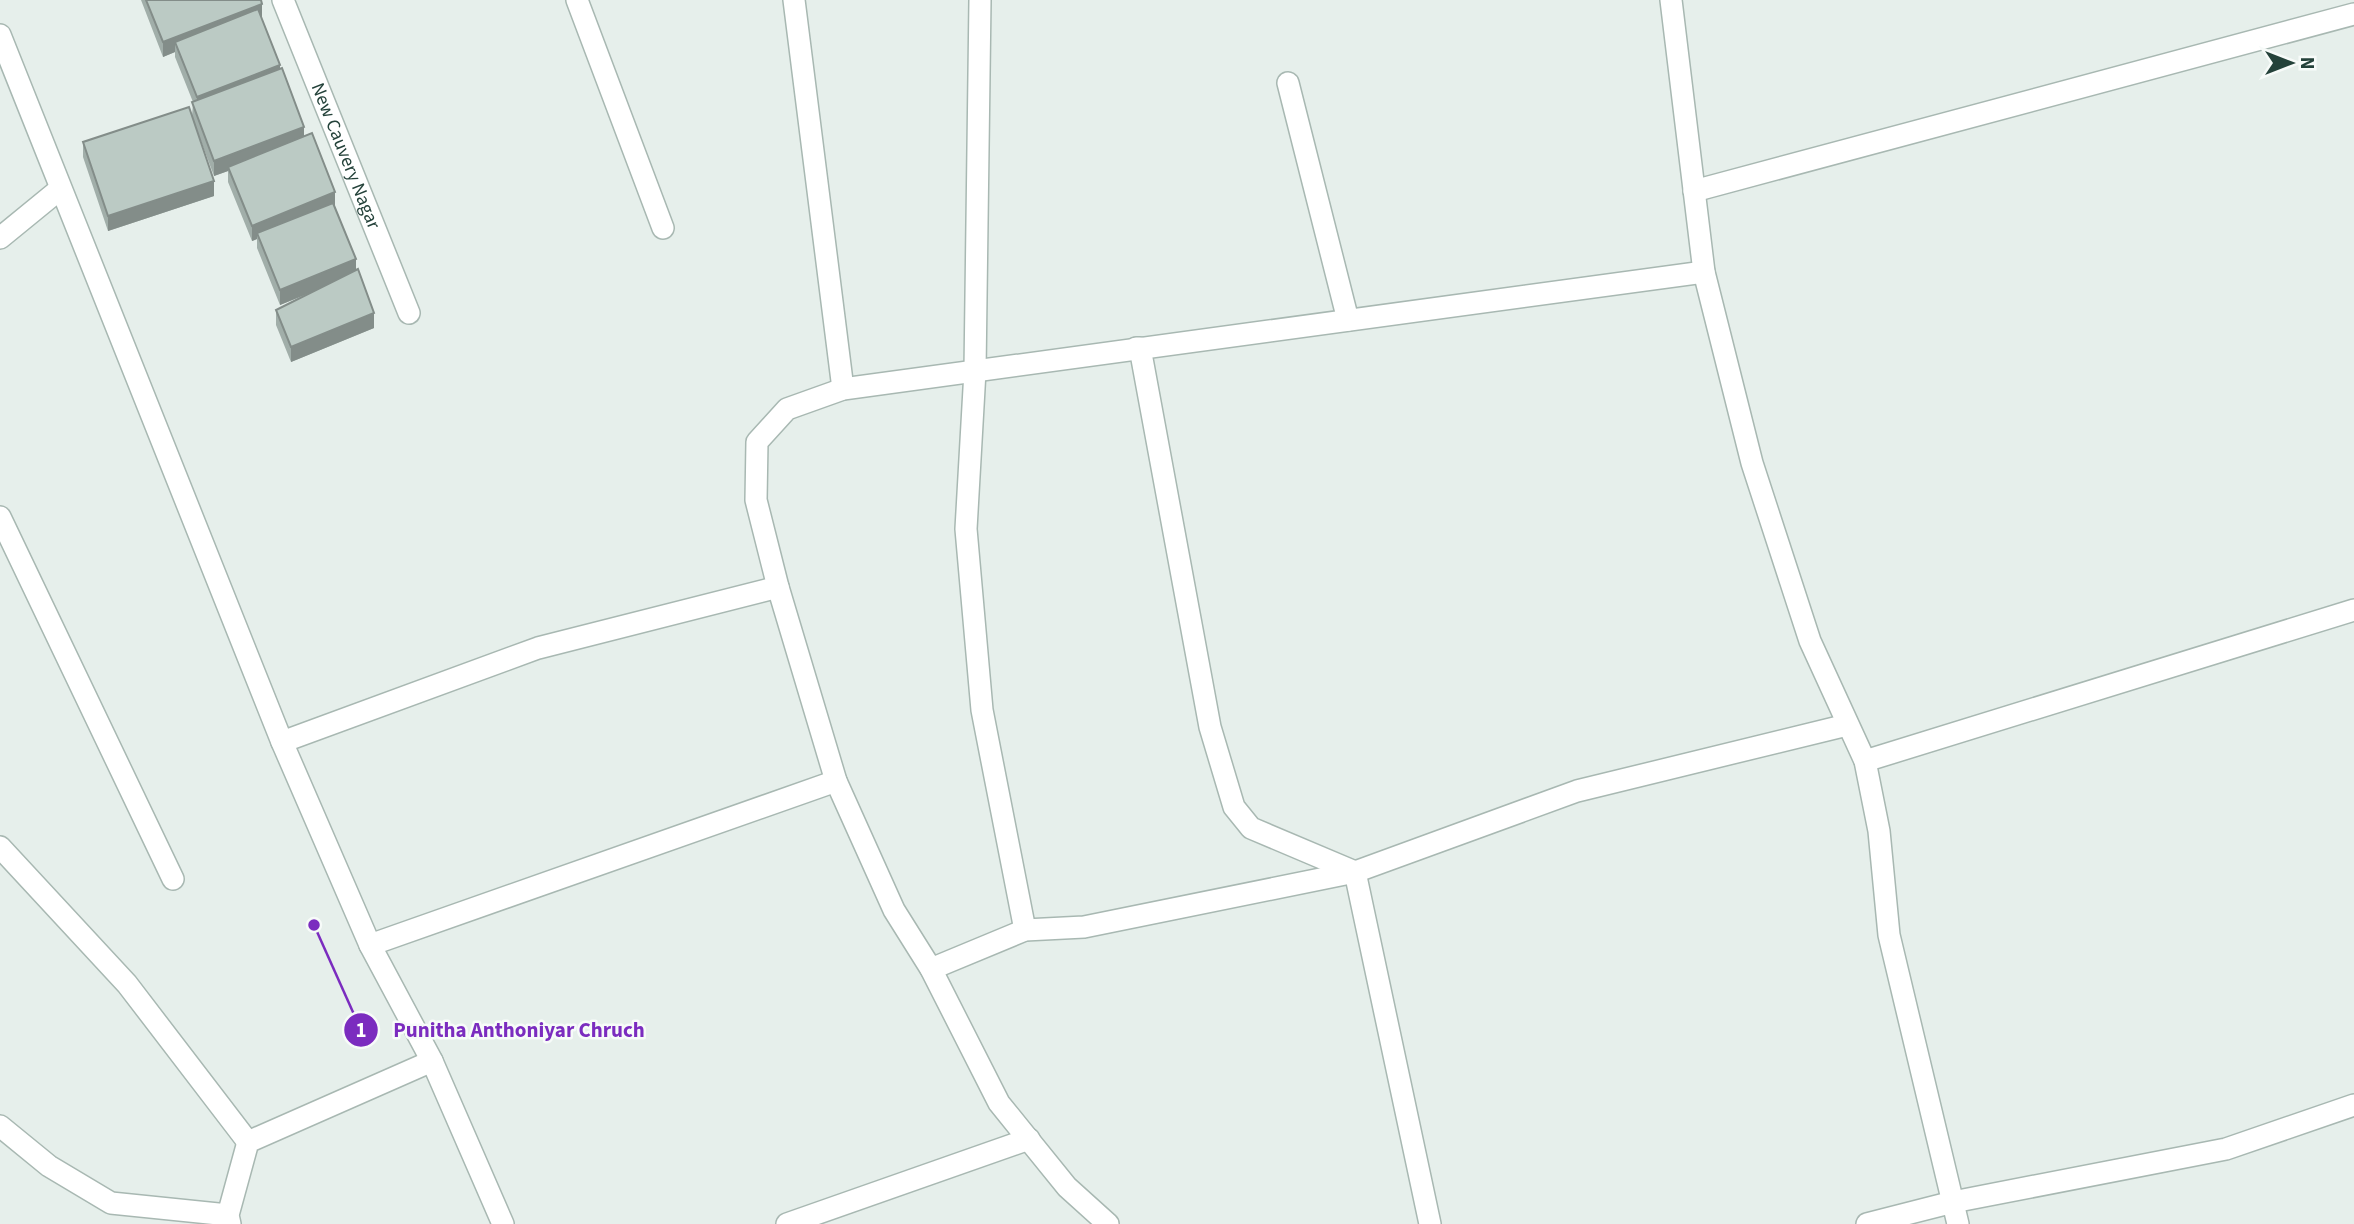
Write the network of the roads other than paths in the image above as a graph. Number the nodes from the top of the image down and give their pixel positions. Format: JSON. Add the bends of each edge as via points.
{"nodes":[{"id":1,"x":283,"y":0,"type":"edge"},
{"id":2,"x":577,"y":0,"type":"edge"},
{"id":3,"x":794,"y":0,"type":"edge"},
{"id":4,"x":980,"y":0,"type":"edge"},
{"id":5,"x":1671,"y":0,"type":"edge"},
{"id":6,"x":2354,"y":14,"type":"edge"},
{"id":7,"x":0,"y":35,"type":"edge"},
{"id":8,"x":1289,"y":83,"type":"dead end"},
{"id":9,"x":60,"y":189,"type":"junction"},
{"id":10,"x":1693,"y":191,"type":"junction"},
{"id":11,"x":663,"y":228,"type":"dead end"},
{"id":12,"x":0,"y":238,"type":"edge"},
{"id":13,"x":1704,"y":272,"type":"junction"},
{"id":14,"x":409,"y":313,"type":"dead end"},
{"id":15,"x":1348,"y":320,"type":"junction"},
{"id":16,"x":1138,"y":348,"type":"junction"},
{"id":17,"x":975,"y":371,"type":"junction"},
{"id":18,"x":843,"y":388,"type":"junction"},
{"id":19,"x":0,"y":517,"type":"edge"},
{"id":20,"x":778,"y":587,"type":"junction"},
{"id":21,"x":2354,"y":610,"type":"edge"},
{"id":22,"x":1847,"y":725,"type":"junction"},
{"id":23,"x":282,"y":742,"type":"junction"},
{"id":24,"x":1865,"y":761,"type":"junction"},
{"id":25,"x":835,"y":781,"type":"junction"},
{"id":26,"x":0,"y":848,"type":"edge"},
{"id":27,"x":1355,"y":872,"type":"junction"},
{"id":28,"x":173,"y":879,"type":"dead end"},
{"id":29,"x":1025,"y":930,"type":"junction"},
{"id":30,"x":370,"y":946,"type":"junction"},
{"id":31,"x":931,"y":969,"type":"junction"},
{"id":32,"x":432,"y":1061,"type":"junction"},
{"id":33,"x":2354,"y":1105,"type":"edge"},
{"id":34,"x":0,"y":1126,"type":"edge"},
{"id":35,"x":1029,"y":1139,"type":"junction"},
{"id":36,"x":248,"y":1142,"type":"junction"},
{"id":37,"x":1952,"y":1202,"type":"junction"},
{"id":38,"x":229,"y":1219,"type":"edge"},
{"id":39,"x":503,"y":1224,"type":"edge"},
{"id":40,"x":787,"y":1224,"type":"edge"},
{"id":41,"x":1108,"y":1224,"type":"edge"},
{"id":42,"x":1430,"y":1224,"type":"edge"},
{"id":43,"x":1867,"y":1224,"type":"edge"},
{"id":44,"x":1958,"y":1224,"type":"edge"}],
"edges":[{"from":1,"to":14,"type":"street","name":"New Cauvery Nagar"},
{"from":2,"to":11,"type":"street"},
{"from":3,"to":18,"type":"street"},
{"from":4,"to":17,"type":"street"},
{"from":5,"to":10,"type":"street"},
{"from":6,"to":10,"type":"street"},
{"from":7,"to":9,"type":"street"},
{"from":8,"to":15,"type":"street"},
{"from":9,"to":12,"type":"street"},
{"from":9,"to":23,"type":"street"},
{"from":10,"to":13,"type":"street"},
{"from":13,"to":15,"type":"street"},
{"from":13,"to":22,"type":"street","via":[[1752,463],[1810,641]]},
{"from":15,"to":16,"type":"street"},
{"from":16,"to":17,"type":"street"},
{"from":16,"to":27,"type":"street","via":[[1210,727],[1234,807],[1251,828]]},
{"from":17,"to":18,"type":"street"},
{"from":17,"to":29,"type":"street","via":[[966,528],[982,710]]},
{"from":18,"to":20,"type":"street","via":[[787,409],[757,442],[756,500]]},
{"from":19,"to":28,"type":"street"},
{"from":20,"to":23,"type":"street","via":[[538,648]]},
{"from":20,"to":25,"type":"street"},
{"from":21,"to":24,"type":"street"},
{"from":22,"to":24,"type":"street"},
{"from":22,"to":27,"type":"street","via":[[1577,791]]},
{"from":23,"to":30,"type":"street"},
{"from":24,"to":37,"type":"street","via":[[1879,831],[1889,935]]},
{"from":25,"to":30,"type":"street"},
{"from":25,"to":31,"type":"street","via":[[894,909]]},
{"from":26,"to":36,"type":"street","via":[[127,984]]},
{"from":27,"to":29,"type":"street","via":[[1084,927]]},
{"from":27,"to":42,"type":"street"},
{"from":29,"to":31,"type":"street"},
{"from":30,"to":32,"type":"street"},
{"from":31,"to":35,"type":"street","via":[[999,1102]]},
{"from":32,"to":36,"type":"street"},
{"from":32,"to":39,"type":"street"},
{"from":33,"to":37,"type":"street","via":[[2226,1149]]},
{"from":34,"to":38,"type":"street","via":[[49,1166],[111,1203]]},
{"from":35,"to":40,"type":"street"},
{"from":35,"to":41,"type":"street","via":[[1067,1187]]},
{"from":36,"to":38,"type":"street"},
{"from":37,"to":43,"type":"street"},
{"from":37,"to":44,"type":"street"}]}
